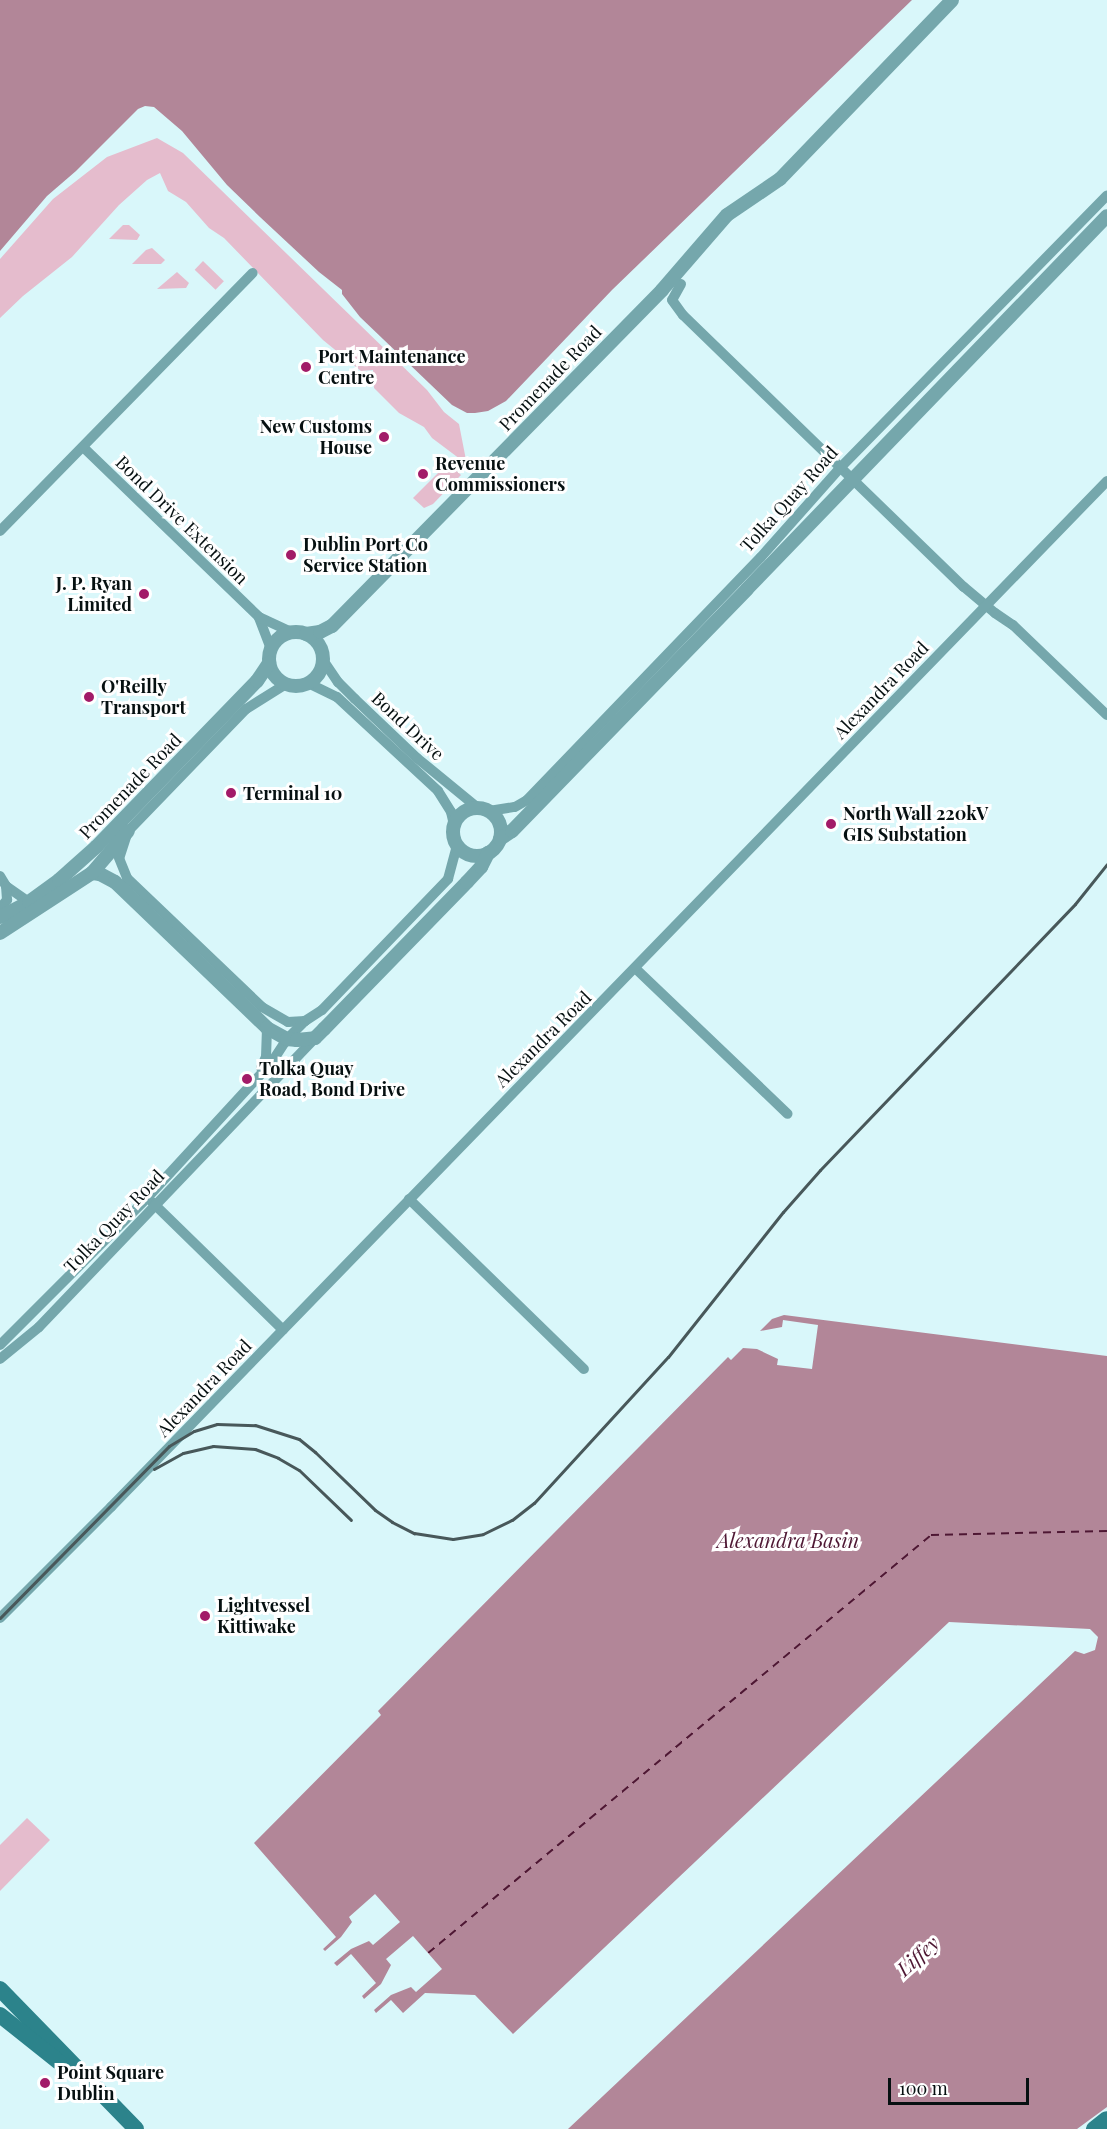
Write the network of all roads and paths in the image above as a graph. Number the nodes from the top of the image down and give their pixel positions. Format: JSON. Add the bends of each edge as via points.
{"nodes":[{"id":1,"x":952,"y":0,"type":"edge"},
{"id":2,"x":1107,"y":195,"type":"edge"},
{"id":3,"x":1107,"y":216,"type":"edge"},
{"id":4,"x":253,"y":273,"type":"dead end"},
{"id":5,"x":681,"y":284,"type":"dead end"},
{"id":6,"x":83,"y":447,"type":"junction"},
{"id":7,"x":841,"y":467,"type":"junction"},
{"id":8,"x":853,"y":478,"type":"junction"},
{"id":9,"x":1107,"y":481,"type":"edge"},
{"id":10,"x":0,"y":531,"type":"edge"},
{"id":11,"x":986,"y":606,"type":"junction"},
{"id":12,"x":259,"y":617,"type":"junction"},
{"id":13,"x":291,"y":632,"type":"junction"},
{"id":14,"x":306,"y":634,"type":"junction"},
{"id":15,"x":270,"y":656,"type":"junction"},
{"id":16,"x":323,"y":660,"type":"junction"},
{"id":17,"x":308,"y":683,"type":"junction"},
{"id":18,"x":286,"y":684,"type":"junction"},
{"id":19,"x":1107,"y":715,"type":"edge"},
{"id":20,"x":484,"y":810,"type":"junction"},
{"id":21,"x":454,"y":825,"type":"junction"},
{"id":22,"x":128,"y":831,"type":"junction"},
{"id":23,"x":500,"y":839,"type":"junction"},
{"id":24,"x":457,"y":845,"type":"junction"},
{"id":25,"x":488,"y":853,"type":"junction"},
{"id":26,"x":92,"y":873,"type":"junction"},
{"id":27,"x":0,"y":876,"type":"edge"},
{"id":28,"x":6,"y":886,"type":"junction"},
{"id":29,"x":29,"y":902,"type":"junction"},
{"id":30,"x":0,"y":908,"type":"edge"},
{"id":31,"x":0,"y":917,"type":"edge"},
{"id":32,"x":0,"y":933,"type":"edge"},
{"id":33,"x":635,"y":968,"type":"junction"},
{"id":34,"x":305,"y":1021,"type":"junction"},
{"id":35,"x":267,"y":1028,"type":"junction"},
{"id":36,"x":315,"y":1038,"type":"junction"},
{"id":37,"x":287,"y":1039,"type":"junction"},
{"id":38,"x":257,"y":1076,"type":"junction"},
{"id":39,"x":241,"y":1095,"type":"junction"},
{"id":40,"x":251,"y":1104,"type":"junction"},
{"id":41,"x":788,"y":1114,"type":"dead end"},
{"id":42,"x":409,"y":1199,"type":"junction"},
{"id":43,"x":152,"y":1202,"type":"junction"},
{"id":44,"x":283,"y":1330,"type":"junction"},
{"id":45,"x":0,"y":1345,"type":"edge"},
{"id":46,"x":0,"y":1359,"type":"edge"},
{"id":47,"x":584,"y":1369,"type":"dead end"},
{"id":48,"x":0,"y":1618,"type":"edge"},
{"id":49,"x":0,"y":1989,"type":"edge"},
{"id":50,"x":0,"y":2015,"type":"edge"},
{"id":51,"x":90,"y":2082,"type":"junction"},
{"id":52,"x":1107,"y":2119,"type":"edge"},
{"id":53,"x":136,"y":2129,"type":"edge"},
{"id":54,"x":1094,"y":2129,"type":"edge"}],
"edges":[{"from":1,"to":14,"type":"street","name":"Promenade Road","via":[[780,179],[727,215],[662,290],[332,626]]},
{"from":2,"to":7,"type":"street","name":"Tolka Quay Road"},
{"from":3,"to":8,"type":"street","name":"Tolka Quay Road"},
{"from":4,"to":6,"type":"street"},
{"from":5,"to":7,"type":"street","via":[[672,300],[683,315]]},
{"from":6,"to":10,"type":"street"},
{"from":6,"to":12,"type":"street","name":"Bond Drive Extension"},
{"from":7,"to":8,"type":"street"},
{"from":7,"to":20,"type":"street","name":"Tolka Quay Road","via":[[761,557],[527,800],[515,807]]},
{"from":8,"to":11,"type":"street"},
{"from":8,"to":23,"type":"street","name":"Tolka Quay Road"},
{"from":9,"to":11,"type":"street","name":"Alexandra Road"},
{"from":11,"to":19,"type":"street","via":[[1013,625]]},
{"from":11,"to":33,"type":"street","name":"Alexandra Road"},
{"from":12,"to":13,"type":"street","name":"Bond Drive Extension"},
{"from":12,"to":15,"type":"street","name":"Bond Drive Extension"},
{"from":13,"to":14,"type":"street"},
{"from":13,"to":15,"type":"street","via":[[279,637]]},
{"from":14,"to":16,"type":"street","via":[[318,644]]},
{"from":15,"to":18,"type":"street","via":[[277,678]]},
{"from":15,"to":29,"type":"street","name":"Promenade Road","via":[[257,681],[96,848]]},
{"from":16,"to":17,"type":"street","via":[[317,675]]},
{"from":16,"to":20,"type":"street","name":"Bond Drive","via":[[338,682],[424,764]]},
{"from":17,"to":18,"type":"street"},
{"from":17,"to":21,"type":"street","name":"Bond Drive","via":[[337,697],[431,785],[445,800]]},
{"from":18,"to":22,"type":"street","name":"Promenade Road","via":[[246,709]]},
{"from":20,"to":21,"type":"street","via":[[466,811]]},
{"from":20,"to":23,"type":"street","via":[[498,821]]},
{"from":21,"to":24,"type":"street"},
{"from":22,"to":26,"type":"street"},
{"from":22,"to":34,"type":"street","via":[[119,858],[127,878],[262,1007],[288,1022]]},
{"from":23,"to":25,"type":"street"},
{"from":24,"to":25,"type":"street","via":[[468,854]]},
{"from":24,"to":34,"type":"street","name":"Tolka Quay Road","via":[[448,879],[322,1011]]},
{"from":25,"to":36,"type":"street","name":"Tolka Quay Road","via":[[467,882]]},
{"from":26,"to":32,"type":"street"},
{"from":26,"to":35,"type":"street","via":[[115,882]]},
{"from":27,"to":28,"type":"street"},
{"from":28,"to":29,"type":"street"},
{"from":28,"to":30,"type":"street","via":[[7,900]]},
{"from":29,"to":31,"type":"street","name":"Promenade Road"},
{"from":33,"to":41,"type":"street"},
{"from":33,"to":42,"type":"street","name":"Alexandra Road"},
{"from":34,"to":37,"type":"street","name":"Tolka Quay Road"},
{"from":35,"to":37,"type":"street"},
{"from":35,"to":38,"type":"street","via":[[267,1057]]},
{"from":36,"to":37,"type":"street"},
{"from":36,"to":40,"type":"street","name":"Tolka Quay Road"},
{"from":37,"to":38,"type":"street","name":"Tolka Quay Road"},
{"from":38,"to":39,"type":"street","name":"Tolka Quay Road"},
{"from":39,"to":40,"type":"street"},
{"from":39,"to":43,"type":"street","name":"Tolka Quay Road"},
{"from":40,"to":43,"type":"street","name":"Tolka Quay Road"},
{"from":42,"to":44,"type":"street","name":"Alexandra Road"},
{"from":42,"to":47,"type":"street"},
{"from":43,"to":44,"type":"street"},
{"from":43,"to":45,"type":"street","name":"Tolka Quay Road"},
{"from":43,"to":46,"type":"street","name":"Tolka Quay Road","via":[[29,1337]]},
{"from":44,"to":48,"type":"street","name":"Alexandra Road"},
{"from":49,"to":51,"type":"main road"},
{"from":50,"to":51,"type":"main road"},
{"from":51,"to":53,"type":"main road"},
{"from":52,"to":54,"type":"main road"}]}
